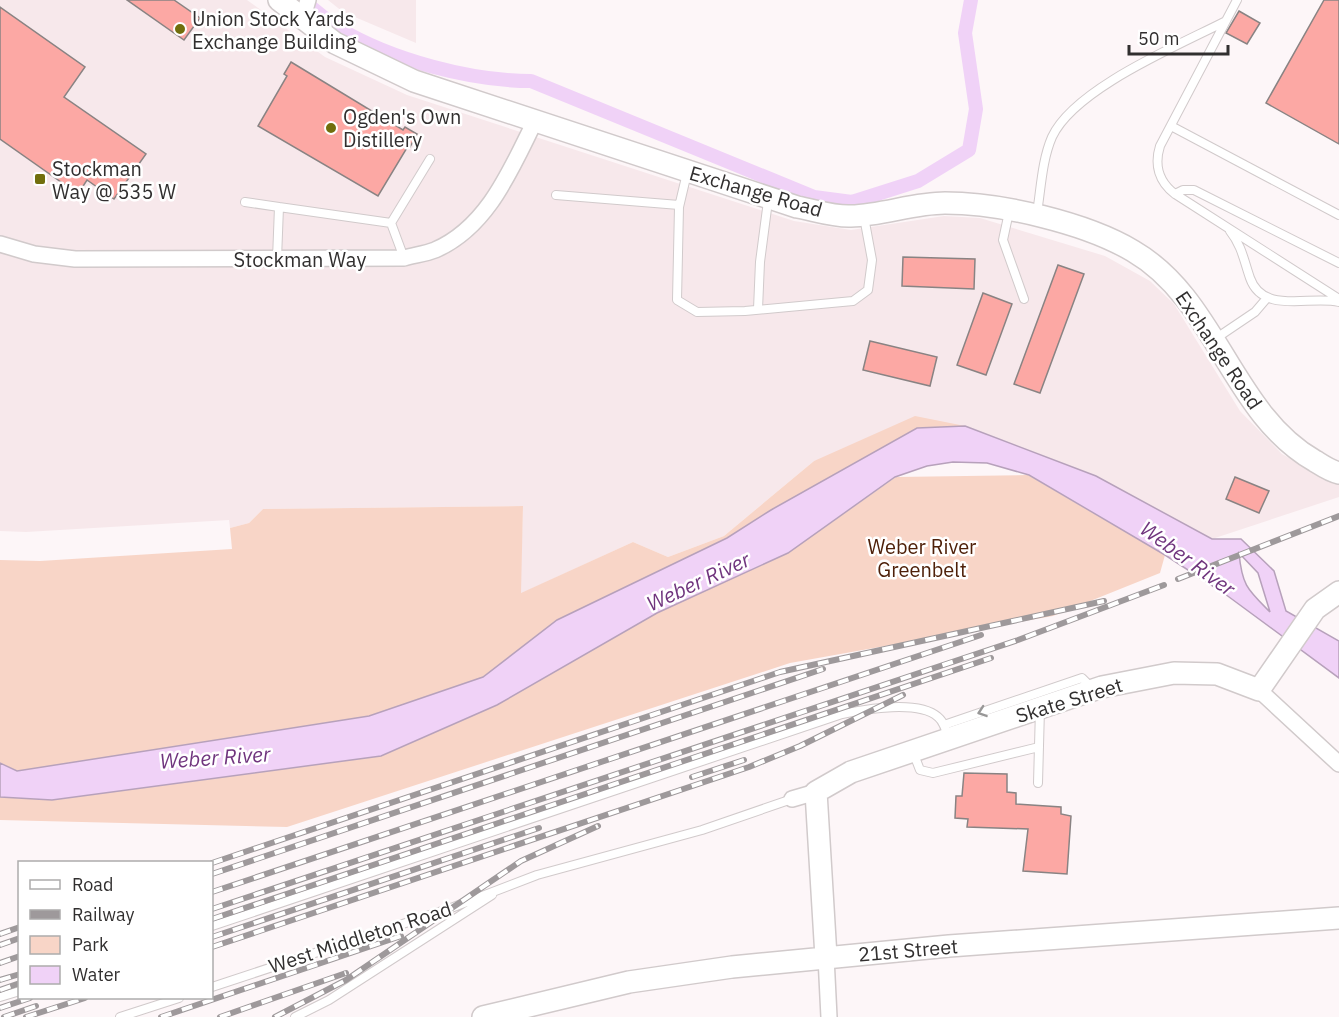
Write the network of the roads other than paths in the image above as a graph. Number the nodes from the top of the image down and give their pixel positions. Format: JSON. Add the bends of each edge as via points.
{"nodes":[{"id":1,"x":279,"y":0,"type":"edge"},
{"id":2,"x":1237,"y":0,"type":"edge"},
{"id":3,"x":305,"y":9,"type":"edge"},
{"id":4,"x":1226,"y":21,"type":"junction"},
{"id":5,"x":535,"y":121,"type":"junction"},
{"id":6,"x":1171,"y":126,"type":"junction"},
{"id":7,"x":430,"y":159,"type":"dead end"},
{"id":8,"x":687,"y":171,"type":"junction"},
{"id":9,"x":1175,"y":194,"type":"junction"},
{"id":10,"x":556,"y":195,"type":"dead end"},
{"id":11,"x":768,"y":198,"type":"junction"},
{"id":12,"x":244,"y":202,"type":"dead end"},
{"id":13,"x":679,"y":205,"type":"junction"},
{"id":14,"x":279,"y":207,"type":"junction"},
{"id":15,"x":1010,"y":211,"type":"junction"},
{"id":16,"x":863,"y":215,"type":"junction"},
{"id":17,"x":1339,"y":215,"type":"edge"},
{"id":18,"x":1037,"y":217,"type":"junction"},
{"id":19,"x":391,"y":223,"type":"junction"},
{"id":20,"x":1223,"y":225,"type":"junction"},
{"id":21,"x":0,"y":244,"type":"edge"},
{"id":22,"x":404,"y":258,"type":"junction"},
{"id":23,"x":277,"y":259,"type":"junction"},
{"id":24,"x":1339,"y":263,"type":"edge"},
{"id":25,"x":1267,"y":298,"type":"junction"},
{"id":26,"x":1024,"y":299,"type":"dead end"},
{"id":27,"x":1339,"y":300,"type":"edge"},
{"id":28,"x":758,"y":309,"type":"junction"},
{"id":29,"x":1214,"y":339,"type":"junction"},
{"id":30,"x":1339,"y":473,"type":"edge"},
{"id":31,"x":1339,"y":592,"type":"edge"},
{"id":32,"x":1093,"y":689,"type":"junction"},
{"id":33,"x":1258,"y":690,"type":"junction"},
{"id":34,"x":1040,"y":708,"type":"junction"},
{"id":35,"x":946,"y":732,"type":"junction"},
{"id":36,"x":1039,"y":747,"type":"junction"},
{"id":37,"x":913,"y":751,"type":"junction"},
{"id":38,"x":1339,"y":764,"type":"edge"},
{"id":39,"x":1038,"y":783,"type":"dead end"},
{"id":40,"x":816,"y":792,"type":"junction"},
{"id":41,"x":792,"y":799,"type":"joint"},
{"id":42,"x":507,"y":885,"type":"junction"},
{"id":43,"x":1339,"y":918,"type":"edge"},
{"id":44,"x":213,"y":926,"type":"edge"},
{"id":45,"x":826,"y":957,"type":"junction"},
{"id":46,"x":213,"y":987,"type":"edge"},
{"id":47,"x":18,"y":992,"type":"edge"},
{"id":48,"x":0,"y":997,"type":"edge"},
{"id":49,"x":176,"y":999,"type":"edge"},
{"id":50,"x":120,"y":1017,"type":"edge"},
{"id":51,"x":295,"y":1017,"type":"edge"},
{"id":52,"x":483,"y":1017,"type":"edge"},
{"id":53,"x":829,"y":1017,"type":"edge"}],
"edges":[{"from":1,"to":3,"type":"street","name":"Exchange Road"},
{"from":2,"to":4,"type":"lane"},
{"from":3,"to":5,"type":"street","name":"Exchange Road","via":[[335,43],[414,81]]},
{"from":4,"to":6,"type":"lane"},
{"from":4,"to":18,"type":"lane","via":[[1143,64],[1073,107],[1048,147]]},
{"from":5,"to":8,"type":"street","name":"Exchange Road"},
{"from":5,"to":22,"type":"street","name":"Stockman Way","via":[[489,207],[464,231],[435,249]]},
{"from":6,"to":9,"type":"lane","via":[[1160,146],[1157,166],[1161,179]]},
{"from":6,"to":17,"type":"lane"},
{"from":7,"to":19,"type":"lane"},
{"from":8,"to":11,"type":"street","name":"Exchange Road"},
{"from":8,"to":13,"type":"lane"},
{"from":9,"to":20,"type":"lane"},
{"from":9,"to":24,"type":"lane","via":[[1194,190]]},
{"from":10,"to":13,"type":"lane"},
{"from":11,"to":16,"type":"street","name":"Exchange Road","via":[[849,217]]},
{"from":11,"to":28,"type":"lane"},
{"from":12,"to":14,"type":"lane"},
{"from":13,"to":28,"type":"lane","via":[[677,300],[696,312]]},
{"from":14,"to":19,"type":"lane"},
{"from":14,"to":23,"type":"lane"},
{"from":15,"to":16,"type":"street","name":"Exchange Road","via":[[944,203]]},
{"from":15,"to":18,"type":"street","name":"Exchange Road"},
{"from":15,"to":26,"type":"lane","via":[[1004,240]]},
{"from":16,"to":28,"type":"lane","via":[[872,260],[868,290],[853,301]]},
{"from":18,"to":29,"type":"street","name":"Exchange Road","via":[[1100,234],[1134,252],[1173,281]]},
{"from":19,"to":22,"type":"lane"},
{"from":20,"to":25,"type":"lane","via":[[1243,252],[1255,287]]},
{"from":20,"to":27,"type":"lane"},
{"from":21,"to":23,"type":"street","name":"Stockman Way","via":[[34,254],[75,259]]},
{"from":22,"to":23,"type":"street","name":"Stockman Way"},
{"from":25,"to":27,"type":"lane","via":[[1282,302]]},
{"from":25,"to":29,"type":"lane","via":[[1255,312]]},
{"from":29,"to":30,"type":"street","name":"Exchange Road","via":[[1251,401],[1284,441]]},
{"from":31,"to":33,"type":"street","via":[[1314,609]]},
{"from":32,"to":33,"type":"street","name":"Skate Street","via":[[1174,673],[1217,674]]},
{"from":32,"to":34,"type":"street","name":"Skate Street"},
{"from":32,"to":35,"type":"lane","one_way":true,"via":[[1082,678]]},
{"from":33,"to":38,"type":"street","name":"Skate Street"},
{"from":34,"to":35,"type":"street","name":"Skate Street"},
{"from":34,"to":36,"type":"lane"},
{"from":35,"to":37,"type":"street","name":"Skate Street"},
{"from":35,"to":44,"type":"lane","via":[[932,712],[917,708],[842,714]]},
{"from":36,"to":37,"type":"lane","via":[[933,773],[920,770]]},
{"from":36,"to":39,"type":"lane"},
{"from":37,"to":40,"type":"street","name":"Skate Street","via":[[851,772]]},
{"from":40,"to":41,"type":"street","name":"Skate Street"},
{"from":40,"to":45,"type":"street"},
{"from":41,"to":42,"type":"lane","name":"West Middleton Road","via":[[702,830]]},
{"from":42,"to":46,"type":"lane","name":"West Middleton Road","via":[[451,908]]},
{"from":42,"to":51,"type":"lane","name":"West Middleton Road","via":[[328,1000]]},
{"from":43,"to":45,"type":"street","name":"21st Street"},
{"from":45,"to":52,"type":"street","name":"21st Street","via":[[629,982]]},
{"from":45,"to":53,"type":"street"},
{"from":47,"to":48,"type":"lane"},
{"from":49,"to":50,"type":"lane"}]}
